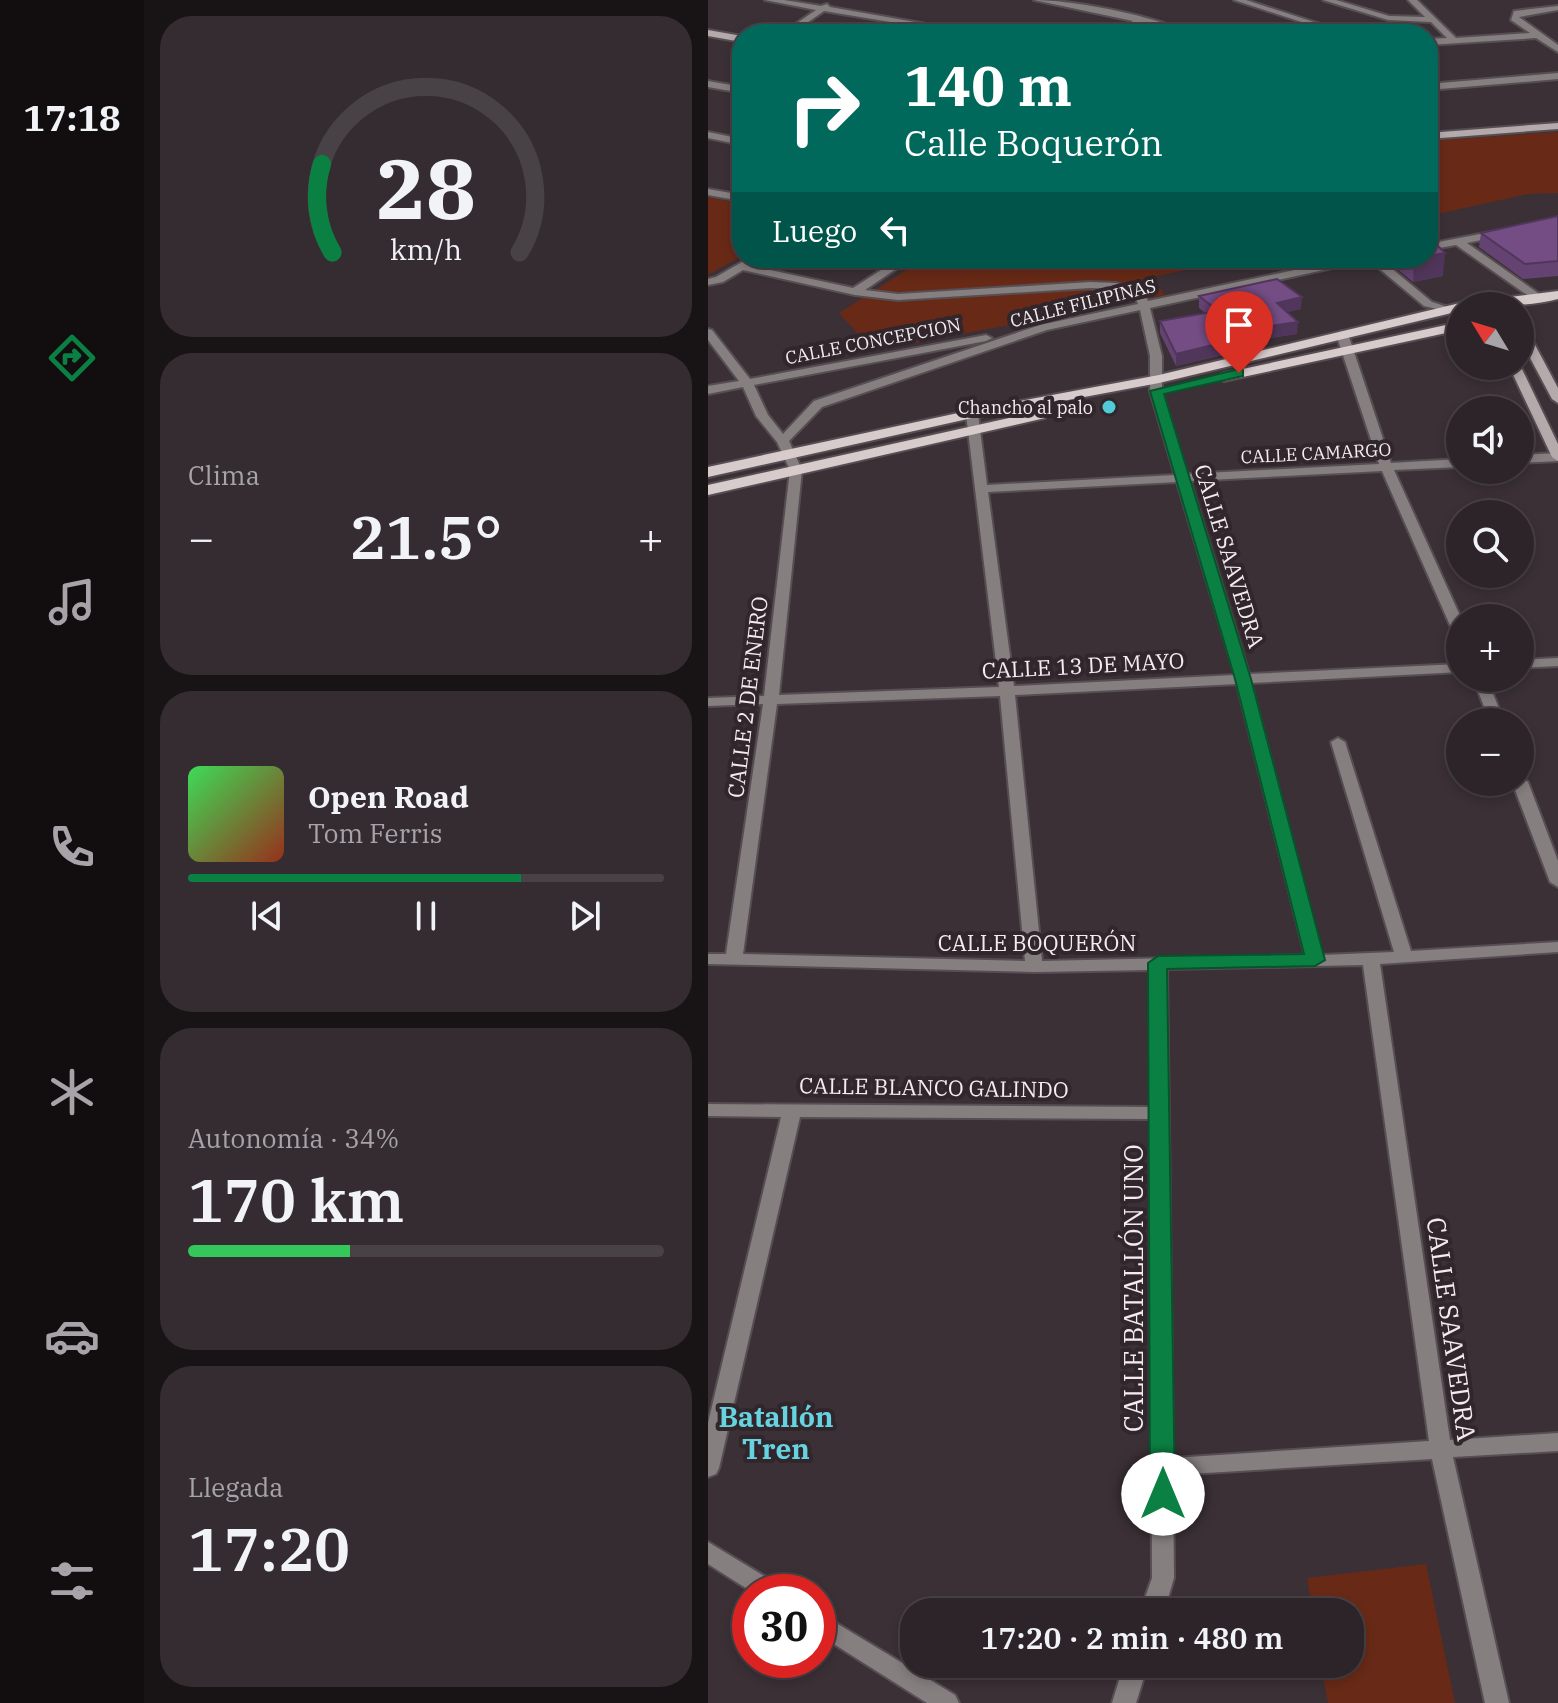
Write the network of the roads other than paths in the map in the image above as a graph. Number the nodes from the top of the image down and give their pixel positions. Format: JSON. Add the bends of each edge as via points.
{"nodes":[{"id":1,"x":769,"y":0,"type":"edge"},
{"id":2,"x":836,"y":0,"type":"edge"},
{"id":3,"x":1047,"y":0,"type":"edge"},
{"id":4,"x":1238,"y":0,"type":"edge"},
{"id":5,"x":1327,"y":0,"type":"edge"},
{"id":6,"x":1412,"y":0,"type":"edge"},
{"id":7,"x":1526,"y":0,"type":"edge"},
{"id":8,"x":1558,"y":8,"type":"edge"},
{"id":9,"x":823,"y":9,"type":"junction"},
{"id":10,"x":1517,"y":13,"type":"junction"},
{"id":11,"x":1142,"y":20,"type":"junction"},
{"id":12,"x":1432,"y":20,"type":"junction"},
{"id":13,"x":800,"y":24,"type":"edge"},
{"id":14,"x":917,"y":24,"type":"edge"},
{"id":15,"x":1135,"y":24,"type":"edge"},
{"id":16,"x":1154,"y":24,"type":"edge"},
{"id":17,"x":1315,"y":24,"type":"edge"},
{"id":18,"x":1436,"y":24,"type":"edge"},
{"id":19,"x":1438,"y":25,"type":"edge"},
{"id":20,"x":708,"y":33,"type":"edge"},
{"id":21,"x":1537,"y":35,"type":"junction"},
{"id":22,"x":729,"y":37,"type":"junction"},
{"id":23,"x":732,"y":37,"type":"edge"},
{"id":24,"x":1454,"y":40,"type":"junction"},
{"id":25,"x":708,"y":41,"type":"edge"},
{"id":26,"x":1438,"y":41,"type":"edge"},
{"id":27,"x":1555,"y":45,"type":"edge"},
{"id":28,"x":1558,"y":76,"type":"edge"},
{"id":29,"x":708,"y":84,"type":"edge"},
{"id":30,"x":1438,"y":86,"type":"edge"},
{"id":31,"x":732,"y":88,"type":"edge"},
{"id":32,"x":1558,"y":126,"type":"edge"},
{"id":33,"x":708,"y":135,"type":"edge"},
{"id":34,"x":1438,"y":135,"type":"edge"},
{"id":35,"x":732,"y":140,"type":"edge"},
{"id":36,"x":708,"y":192,"type":"edge"},
{"id":37,"x":732,"y":196,"type":"edge"},
{"id":38,"x":1517,"y":230,"type":"edge"},
{"id":39,"x":1458,"y":241,"type":"junction"},
{"id":40,"x":1438,"y":245,"type":"edge"},
{"id":41,"x":740,"y":268,"type":"edge"},
{"id":42,"x":747,"y":268,"type":"edge"},
{"id":43,"x":892,"y":268,"type":"edge"},
{"id":44,"x":1319,"y":268,"type":"edge"},
{"id":45,"x":1385,"y":268,"type":"edge"},
{"id":46,"x":713,"y":281,"type":"edge"},
{"id":47,"x":855,"y":292,"type":"junction"},
{"id":48,"x":1558,"y":295,"type":"edge"},
{"id":49,"x":1541,"y":300,"type":"junction"},
{"id":50,"x":1534,"y":301,"type":"edge"},
{"id":51,"x":1534,"y":304,"type":"edge"},
{"id":52,"x":1145,"y":305,"type":"junction"},
{"id":53,"x":1446,"y":308,"type":"edge"},
{"id":54,"x":1446,"y":313,"type":"edge"},
{"id":55,"x":1044,"y":327,"type":"junction"},
{"id":56,"x":1446,"y":329,"type":"edge"},
{"id":57,"x":708,"y":332,"type":"edge"},
{"id":58,"x":1342,"y":334,"type":"junction"},
{"id":59,"x":1349,"y":349,"type":"junction"},
{"id":60,"x":1534,"y":354,"type":"edge"},
{"id":61,"x":1522,"y":380,"type":"edge"},
{"id":62,"x":747,"y":383,"type":"junction"},
{"id":63,"x":1158,"y":385,"type":"junction"},
{"id":64,"x":708,"y":390,"type":"edge"},
{"id":65,"x":1558,"y":399,"type":"edge"},
{"id":66,"x":973,"y":422,"type":"junction"},
{"id":67,"x":786,"y":448,"type":"junction"},
{"id":68,"x":1558,"y":457,"type":"edge"},
{"id":69,"x":1534,"y":458,"type":"edge"},
{"id":70,"x":1446,"y":464,"type":"edge"},
{"id":71,"x":1386,"y":467,"type":"junction"},
{"id":72,"x":796,"y":470,"type":"junction"},
{"id":73,"x":708,"y":472,"type":"edge"},
{"id":74,"x":1180,"y":479,"type":"junction"},
{"id":75,"x":982,"y":489,"type":"junction"},
{"id":76,"x":708,"y":490,"type":"edge"},
{"id":77,"x":1447,"y":604,"type":"edge"},
{"id":78,"x":1558,"y":662,"type":"edge"},
{"id":79,"x":1534,"y":663,"type":"edge"},
{"id":80,"x":1446,"y":669,"type":"edge"},
{"id":81,"x":1243,"y":679,"type":"junction"},
{"id":82,"x":1007,"y":691,"type":"junction"},
{"id":83,"x":771,"y":698,"type":"junction"},
{"id":84,"x":708,"y":702,"type":"edge"},
{"id":85,"x":1338,"y":742,"type":"dead end"},
{"id":86,"x":1525,"y":796,"type":"edge"},
{"id":87,"x":1558,"y":882,"type":"edge"},
{"id":88,"x":1558,"y":947,"type":"edge"},
{"id":89,"x":1404,"y":957,"type":"junction"},
{"id":90,"x":708,"y":959,"type":"edge"},
{"id":91,"x":1371,"y":959,"type":"junction"},
{"id":92,"x":734,"y":960,"type":"junction"},
{"id":93,"x":1315,"y":960,"type":"junction"},
{"id":94,"x":1158,"y":963,"type":"junction"},
{"id":95,"x":1034,"y":967,"type":"junction"},
{"id":96,"x":708,"y":1110,"type":"edge"},
{"id":97,"x":792,"y":1110,"type":"junction"},
{"id":98,"x":1160,"y":1113,"type":"junction"},
{"id":99,"x":1558,"y":1442,"type":"edge"},
{"id":100,"x":1441,"y":1451,"type":"junction"},
{"id":101,"x":1163,"y":1467,"type":"junction"},
{"id":102,"x":708,"y":1468,"type":"edge"},
{"id":103,"x":708,"y":1552,"type":"edge"},
{"id":104,"x":743,"y":1574,"type":"edge"},
{"id":105,"x":1157,"y":1598,"type":"edge"},
{"id":106,"x":836,"y":1633,"type":"edge"},
{"id":107,"x":1132,"y":1678,"type":"edge"},
{"id":108,"x":947,"y":1703,"type":"edge"},
{"id":109,"x":1124,"y":1703,"type":"edge"},
{"id":110,"x":1497,"y":1703,"type":"edge"}],
"edges":[{"from":1,"to":9,"type":"street"},
{"from":2,"to":9,"type":"street"},
{"from":3,"to":11,"type":"street"},
{"from":4,"to":17,"type":"street"},
{"from":5,"to":12,"type":"street","via":[[1388,18]]},
{"from":6,"to":12,"type":"street"},
{"from":7,"to":10,"type":"street"},
{"from":8,"to":10,"type":"street"},
{"from":9,"to":13,"type":"street"},
{"from":9,"to":14,"type":"street"},
{"from":10,"to":21,"type":"street","via":[[1517,23]]},
{"from":11,"to":15,"type":"street"},
{"from":11,"to":16,"type":"street"},
{"from":12,"to":18,"type":"street"},
{"from":19,"to":24,"type":"street"},
{"from":20,"to":22,"type":"main road"},
{"from":21,"to":24,"type":"street"},
{"from":21,"to":27,"type":"street"},
{"from":22,"to":23,"type":"main road"},
{"from":22,"to":25,"type":"main road"},
{"from":24,"to":26,"type":"street"},
{"from":28,"to":30,"type":"street"},
{"from":29,"to":31,"type":"street"},
{"from":32,"to":34,"type":"main road"},
{"from":33,"to":35,"type":"street"},
{"from":36,"to":37,"type":"street"},
{"from":38,"to":39,"type":"street"},
{"from":39,"to":40,"type":"street"},
{"from":39,"to":49,"type":"street"},
{"from":41,"to":46,"type":"street"},
{"from":42,"to":47,"type":"street"},
{"from":43,"to":47,"type":"street"},
{"from":44,"to":52,"type":"street","name":"CALLE FILIPINAS"},
{"from":45,"to":53,"type":"street","via":[[1428,304]]},
{"from":47,"to":52,"type":"street","via":[[921,297],[1116,286],[1139,293]]},
{"from":48,"to":49,"type":"main road"},
{"from":49,"to":50,"type":"main road"},
{"from":49,"to":51,"type":"main road"},
{"from":52,"to":55,"type":"street","name":"CALLE FILIPINAS"},
{"from":52,"to":63,"type":"street","name":"CALLE SAAVEDRA"},
{"from":54,"to":58,"type":"main road"},
{"from":55,"to":62,"type":"street","name":"CALLE CONCEPCION"},
{"from":55,"to":67,"type":"street","name":"CALLE FILIPINAS","via":[[818,404]]},
{"from":56,"to":59,"type":"main road"},
{"from":57,"to":62,"type":"street","name":"CALLE 2 DE ENERO"},
{"from":58,"to":59,"type":"street"},
{"from":58,"to":63,"type":"main road"},
{"from":59,"to":63,"type":"main road"},
{"from":59,"to":71,"type":"street"},
{"from":60,"to":65,"type":"main road"},
{"from":61,"to":68,"type":"main road"},
{"from":62,"to":64,"type":"street","name":"CALLE CONCEPCION"},
{"from":62,"to":67,"type":"street","name":"CALLE 2 DE ENERO","via":[[762,416]]},
{"from":63,"to":66,"type":"main road"},
{"from":63,"to":74,"type":"street","name":"CALLE SAAVEDRA"},
{"from":66,"to":67,"type":"main road"},
{"from":66,"to":72,"type":"main road"},
{"from":66,"to":75,"type":"street"},
{"from":67,"to":72,"type":"street","name":"CALLE 2 DE ENERO"},
{"from":67,"to":73,"type":"main road"},
{"from":68,"to":69,"type":"street"},
{"from":70,"to":71,"type":"street","name":"CALLE CAMARGO"},
{"from":71,"to":74,"type":"street","name":"CALLE CAMARGO"},
{"from":71,"to":77,"type":"street"},
{"from":72,"to":76,"type":"main road"},
{"from":72,"to":83,"type":"street","name":"CALLE 2 DE ENERO"},
{"from":74,"to":75,"type":"street","name":"CALLE CAMARGO"},
{"from":74,"to":81,"type":"street","name":"CALLE SAAVEDRA"},
{"from":75,"to":82,"type":"street"},
{"from":78,"to":79,"type":"street"},
{"from":80,"to":81,"type":"street","name":"CALLE 13 DE MAYO"},
{"from":81,"to":82,"type":"street","name":"CALLE 13 DE MAYO"},
{"from":81,"to":93,"type":"street","name":"CALLE SAAVEDRA"},
{"from":82,"to":83,"type":"street","name":"CALLE 13 DE MAYO"},
{"from":82,"to":95,"type":"street"},
{"from":83,"to":84,"type":"street","name":"CALLE 13 DE MAYO"},
{"from":83,"to":92,"type":"street","name":"CALLE 2 DE ENERO"},
{"from":85,"to":89,"type":"street"},
{"from":86,"to":87,"type":"street"},
{"from":88,"to":89,"type":"street","name":"CALLE BOQUERÓN"},
{"from":89,"to":91,"type":"street","name":"CALLE BOQUERÓN"},
{"from":90,"to":92,"type":"street","name":"CALLE BOQUERÓN"},
{"from":91,"to":93,"type":"street","name":"CALLE BOQUERÓN"},
{"from":91,"to":100,"type":"street","name":"CALLE SAAVEDRA"},
{"from":92,"to":95,"type":"street","name":"CALLE BOQUERÓN"},
{"from":93,"to":94,"type":"street","name":"CALLE BOQUERÓN"},
{"from":94,"to":95,"type":"street","name":"CALLE BOQUERÓN"},
{"from":94,"to":98,"type":"street","name":"CALLE BATALLÓN UNO"},
{"from":96,"to":97,"type":"street","name":"CALLE BLANCO GALINDO"},
{"from":97,"to":98,"type":"street","name":"CALLE BLANCO GALINDO"},
{"from":97,"to":102,"type":"street"},
{"from":98,"to":101,"type":"street","name":"CALLE BATALLÓN UNO"},
{"from":99,"to":100,"type":"street"},
{"from":100,"to":101,"type":"street"},
{"from":100,"to":110,"type":"street","name":"CALLE SAAVEDRA"},
{"from":101,"to":105,"type":"street","name":"CALLE BATALLÓN UNO","via":[[1163,1578]]},
{"from":103,"to":104,"type":"street"},
{"from":106,"to":108,"type":"street"},
{"from":107,"to":109,"type":"street"}]}
